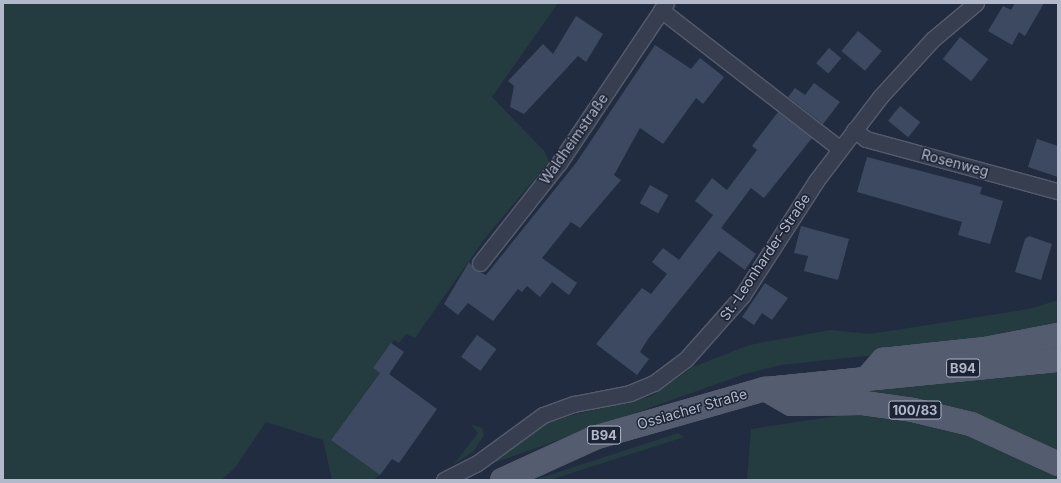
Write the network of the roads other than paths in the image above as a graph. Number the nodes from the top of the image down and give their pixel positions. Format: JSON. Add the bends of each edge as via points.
{"nodes":[{"id":1,"x":976,"y":3,"type":"edge"},
{"id":2,"x":663,"y":6,"type":"edge"},
{"id":3,"x":854,"y":130,"type":"junction"},
{"id":4,"x":839,"y":148,"type":"junction"},
{"id":5,"x":1058,"y":191,"type":"edge"},
{"id":6,"x":480,"y":263,"type":"dead end"},
{"id":7,"x":1058,"y":335,"type":"edge"},
{"id":8,"x":1058,"y":360,"type":"edge"},
{"id":9,"x":868,"y":377,"type":"junction"},
{"id":10,"x":766,"y":389,"type":"junction"},
{"id":11,"x":1058,"y":464,"type":"edge"},
{"id":12,"x":444,"y":480,"type":"edge"},
{"id":13,"x":502,"y":480,"type":"edge"}],
"edges":[{"from":1,"to":3,"type":"street","name":"St.-Leonharder-Straße","via":[[933,39]]},
{"from":2,"to":4,"type":"street","name":"Waldheimstraße"},
{"from":2,"to":6,"type":"street","name":"Waldheimstraße","via":[[559,163]]},
{"from":3,"to":4,"type":"street","name":"St.-Leonharder-Straße"},
{"from":3,"to":5,"type":"street","name":"Rosenweg","via":[[866,139]]},
{"from":4,"to":12,"type":"street","name":"St.-Leonharder-Straße","via":[[742,296],[686,359],[654,383],[630,393],[574,404],[543,415],[476,464]]},
{"from":7,"to":9,"type":"main road","via":[[985,349],[883,360]]},
{"from":8,"to":9,"type":"main road","number":"B94"},
{"from":9,"to":10,"type":"main road","name":"Ossiacher Straße","number":"B94"},
{"from":10,"to":11,"type":"main road","number":"100/83","via":[[791,404],[863,403],[913,410],[971,424]]},
{"from":10,"to":13,"type":"main road","name":"Ossiacher Straße","number":"B94","via":[[594,438]]}]}
